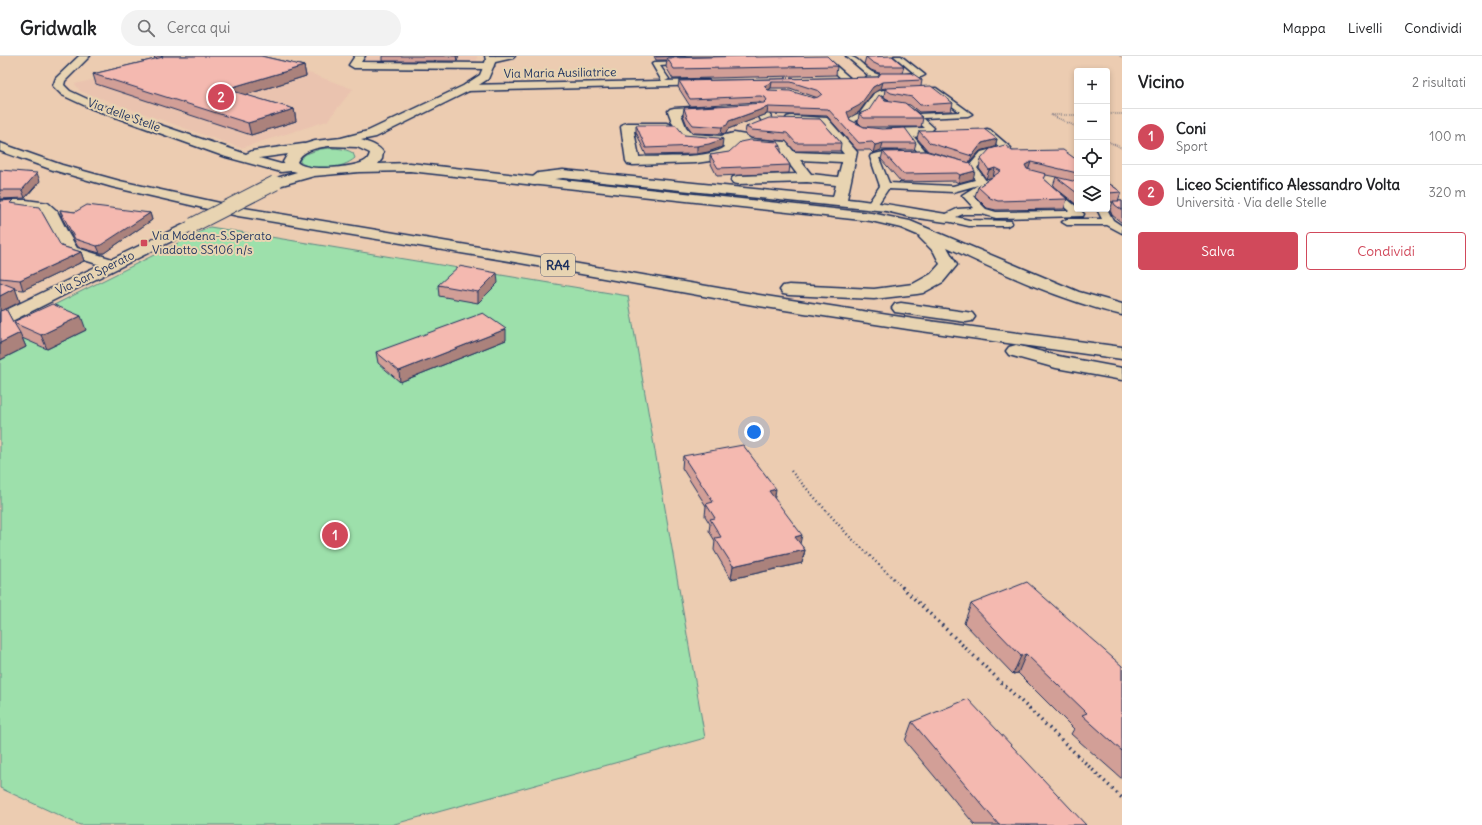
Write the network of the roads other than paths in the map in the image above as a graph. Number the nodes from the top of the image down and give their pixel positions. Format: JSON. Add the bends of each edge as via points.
{"nodes":[{"id":1,"x":85,"y":56,"type":"edge"},
{"id":2,"x":360,"y":56,"type":"edge"},
{"id":3,"x":510,"y":56,"type":"edge"},
{"id":4,"x":849,"y":56,"type":"edge"},
{"id":5,"x":897,"y":56,"type":"edge"},
{"id":6,"x":810,"y":60,"type":"edge"},
{"id":7,"x":490,"y":61,"type":"edge"},
{"id":8,"x":694,"y":63,"type":"edge"},
{"id":9,"x":870,"y":77,"type":"junction"},
{"id":10,"x":666,"y":79,"type":"dead end"},
{"id":11,"x":832,"y":80,"type":"edge"},
{"id":12,"x":848,"y":80,"type":"junction"},
{"id":13,"x":721,"y":82,"type":"edge"},
{"id":14,"x":467,"y":88,"type":"junction"},
{"id":15,"x":893,"y":91,"type":"junction"},
{"id":16,"x":763,"y":93,"type":"edge"},
{"id":17,"x":876,"y":97,"type":"junction"},
{"id":18,"x":759,"y":107,"type":"junction"},
{"id":19,"x":743,"y":108,"type":"edge"},
{"id":20,"x":728,"y":109,"type":"edge"},
{"id":21,"x":916,"y":116,"type":"junction"},
{"id":22,"x":767,"y":120,"type":"junction"},
{"id":23,"x":680,"y":127,"type":"junction"},
{"id":24,"x":0,"y":133,"type":"edge"},
{"id":25,"x":971,"y":133,"type":"edge"},
{"id":26,"x":940,"y":134,"type":"edge"},
{"id":27,"x":735,"y":141,"type":"junction"},
{"id":28,"x":373,"y":145,"type":"junction"},
{"id":29,"x":0,"y":147,"type":"edge"},
{"id":30,"x":303,"y":148,"type":"junction"},
{"id":31,"x":231,"y":154,"type":"junction"},
{"id":32,"x":791,"y":156,"type":"junction"},
{"id":33,"x":849,"y":158,"type":"junction"},
{"id":34,"x":294,"y":167,"type":"junction"},
{"id":35,"x":410,"y":167,"type":"junction"},
{"id":36,"x":357,"y":168,"type":"junction"},
{"id":37,"x":702,"y":168,"type":"junction"},
{"id":38,"x":315,"y":172,"type":"junction"},
{"id":39,"x":807,"y":178,"type":"junction"},
{"id":40,"x":535,"y":181,"type":"junction"},
{"id":41,"x":992,"y":181,"type":"edge"},
{"id":42,"x":844,"y":182,"type":"junction"},
{"id":43,"x":275,"y":183,"type":"junction"},
{"id":44,"x":1050,"y":183,"type":"edge"},
{"id":45,"x":885,"y":186,"type":"junction"},
{"id":46,"x":839,"y":202,"type":"junction"},
{"id":47,"x":0,"y":204,"type":"edge"},
{"id":48,"x":872,"y":205,"type":"junction"},
{"id":49,"x":982,"y":211,"type":"junction"},
{"id":50,"x":1104,"y":212,"type":"edge"},
{"id":51,"x":946,"y":218,"type":"junction"},
{"id":52,"x":1109,"y":222,"type":"junction"},
{"id":53,"x":905,"y":224,"type":"junction"},
{"id":54,"x":1122,"y":230,"type":"edge"},
{"id":55,"x":113,"y":264,"type":"junction"},
{"id":56,"x":682,"y":272,"type":"dead end"},
{"id":57,"x":1122,"y":310,"type":"edge"},
{"id":58,"x":0,"y":320,"type":"edge"},
{"id":59,"x":934,"y":328,"type":"junction"},
{"id":60,"x":1114,"y":337,"type":"dead end"},
{"id":61,"x":1122,"y":353,"type":"edge"},
{"id":62,"x":1122,"y":374,"type":"edge"}],
"edges":[{"from":1,"to":31,"type":"main road","name":"Via delle Stelle","via":[[60,80],[58,86],[66,93],[94,106]]},
{"from":2,"to":7,"type":"main road","via":[[354,65]]},
{"from":3,"to":7,"type":"main road"},
{"from":4,"to":9,"type":"lane"},
{"from":5,"to":9,"type":"lane","via":[[921,75]]},
{"from":6,"to":12,"type":"lane","via":[[826,60]]},
{"from":7,"to":14,"type":"main road","via":[[484,77]]},
{"from":8,"to":10,"type":"lane","via":[[655,64]]},
{"from":9,"to":12,"type":"main road"},
{"from":9,"to":15,"type":"lane","via":[[888,85]]},
{"from":11,"to":12,"type":"main road"},
{"from":13,"to":14,"type":"main road","name":"Via Maria Ausiliatrice"},
{"from":14,"to":28,"type":"main road"},
{"from":15,"to":17,"type":"lane","via":[[878,94]]},
{"from":15,"to":21,"type":"lane","via":[[936,90],[968,114]]},
{"from":16,"to":18,"type":"main road","via":[[747,86]]},
{"from":17,"to":21,"type":"lane","via":[[887,104],[907,108]]},
{"from":17,"to":21,"type":"lane","via":[[863,115],[851,120],[859,130],[929,130],[930,128]]},
{"from":18,"to":19,"type":"main road"},
{"from":18,"to":22,"type":"main road"},
{"from":20,"to":23,"type":"main road","via":[[674,111]]},
{"from":22,"to":27,"type":"main road","via":[[733,133]]},
{"from":22,"to":33,"type":"main road","via":[[823,120],[851,152]]},
{"from":23,"to":27,"type":"main road","via":[[688,138]]},
{"from":23,"to":37,"type":"main road","via":[[627,127],[633,161]]},
{"from":24,"to":56,"type":"main road","number":"RA4","via":[[62,157],[133,176],[267,204]]},
{"from":25,"to":45,"type":"lane","via":[[987,132],[1007,148],[984,154],[969,167],[981,181],[953,189]]},
{"from":26,"to":45,"type":"lane","via":[[908,135],[927,155],[874,157]]},
{"from":27,"to":32,"type":"main road","via":[[782,145]]},
{"from":27,"to":37,"type":"main road","via":[[723,155]]},
{"from":28,"to":30,"type":"main road","via":[[341,142]]},
{"from":28,"to":35,"type":"main road","via":[[389,162]]},
{"from":28,"to":36,"type":"main road","via":[[371,162]]},
{"from":29,"to":59,"type":"main road","number":"RA4","via":[[44,164],[109,183],[242,212],[705,292]]},
{"from":30,"to":31,"type":"main road","via":[[254,155]]},
{"from":30,"to":34,"type":"main road","via":[[290,158]]},
{"from":31,"to":34,"type":"main road","via":[[281,168]]},
{"from":32,"to":33,"type":"main road"},
{"from":32,"to":39,"type":"main road"},
{"from":33,"to":42,"type":"main road"},
{"from":34,"to":38,"type":"main road"},
{"from":34,"to":43,"type":"main road"},
{"from":35,"to":36,"type":"main road"},
{"from":35,"to":40,"type":"main road"},
{"from":36,"to":38,"type":"main road","via":[[337,172]]},
{"from":37,"to":39,"type":"main road","via":[[711,180]]},
{"from":38,"to":43,"type":"main road"},
{"from":39,"to":42,"type":"main road"},
{"from":40,"to":46,"type":"main road","via":[[543,176],[563,174]]},
{"from":40,"to":53,"type":"main road","via":[[837,212]]},
{"from":41,"to":49,"type":"lane","via":[[967,195]]},
{"from":42,"to":46,"type":"main road"},
{"from":43,"to":55,"type":"main road","name":"Via San Sperato","bridge":true},
{"from":44,"to":49,"type":"lane","via":[[1079,214],[996,215]]},
{"from":45,"to":48,"type":"lane"},
{"from":46,"to":48,"type":"main road"},
{"from":47,"to":55,"type":"main road","via":[[43,206],[50,210],[71,251]]},
{"from":48,"to":51,"type":"main road"},
{"from":49,"to":51,"type":"lane","via":[[961,211]]},
{"from":50,"to":52,"type":"lane"},
{"from":51,"to":52,"type":"lane","via":[[969,223]]},
{"from":52,"to":54,"type":"lane"},
{"from":53,"to":57,"type":"main road","via":[[1059,290]]},
{"from":53,"to":60,"type":"main road","via":[[935,242],[945,254],[949,265],[937,278],[917,289],[874,294],[782,289]]},
{"from":55,"to":58,"type":"main road","name":"Via San Sperato"},
{"from":59,"to":61,"type":"main road","number":"RA4"},
{"from":59,"to":62,"type":"main road","via":[[1056,362]]}]}
